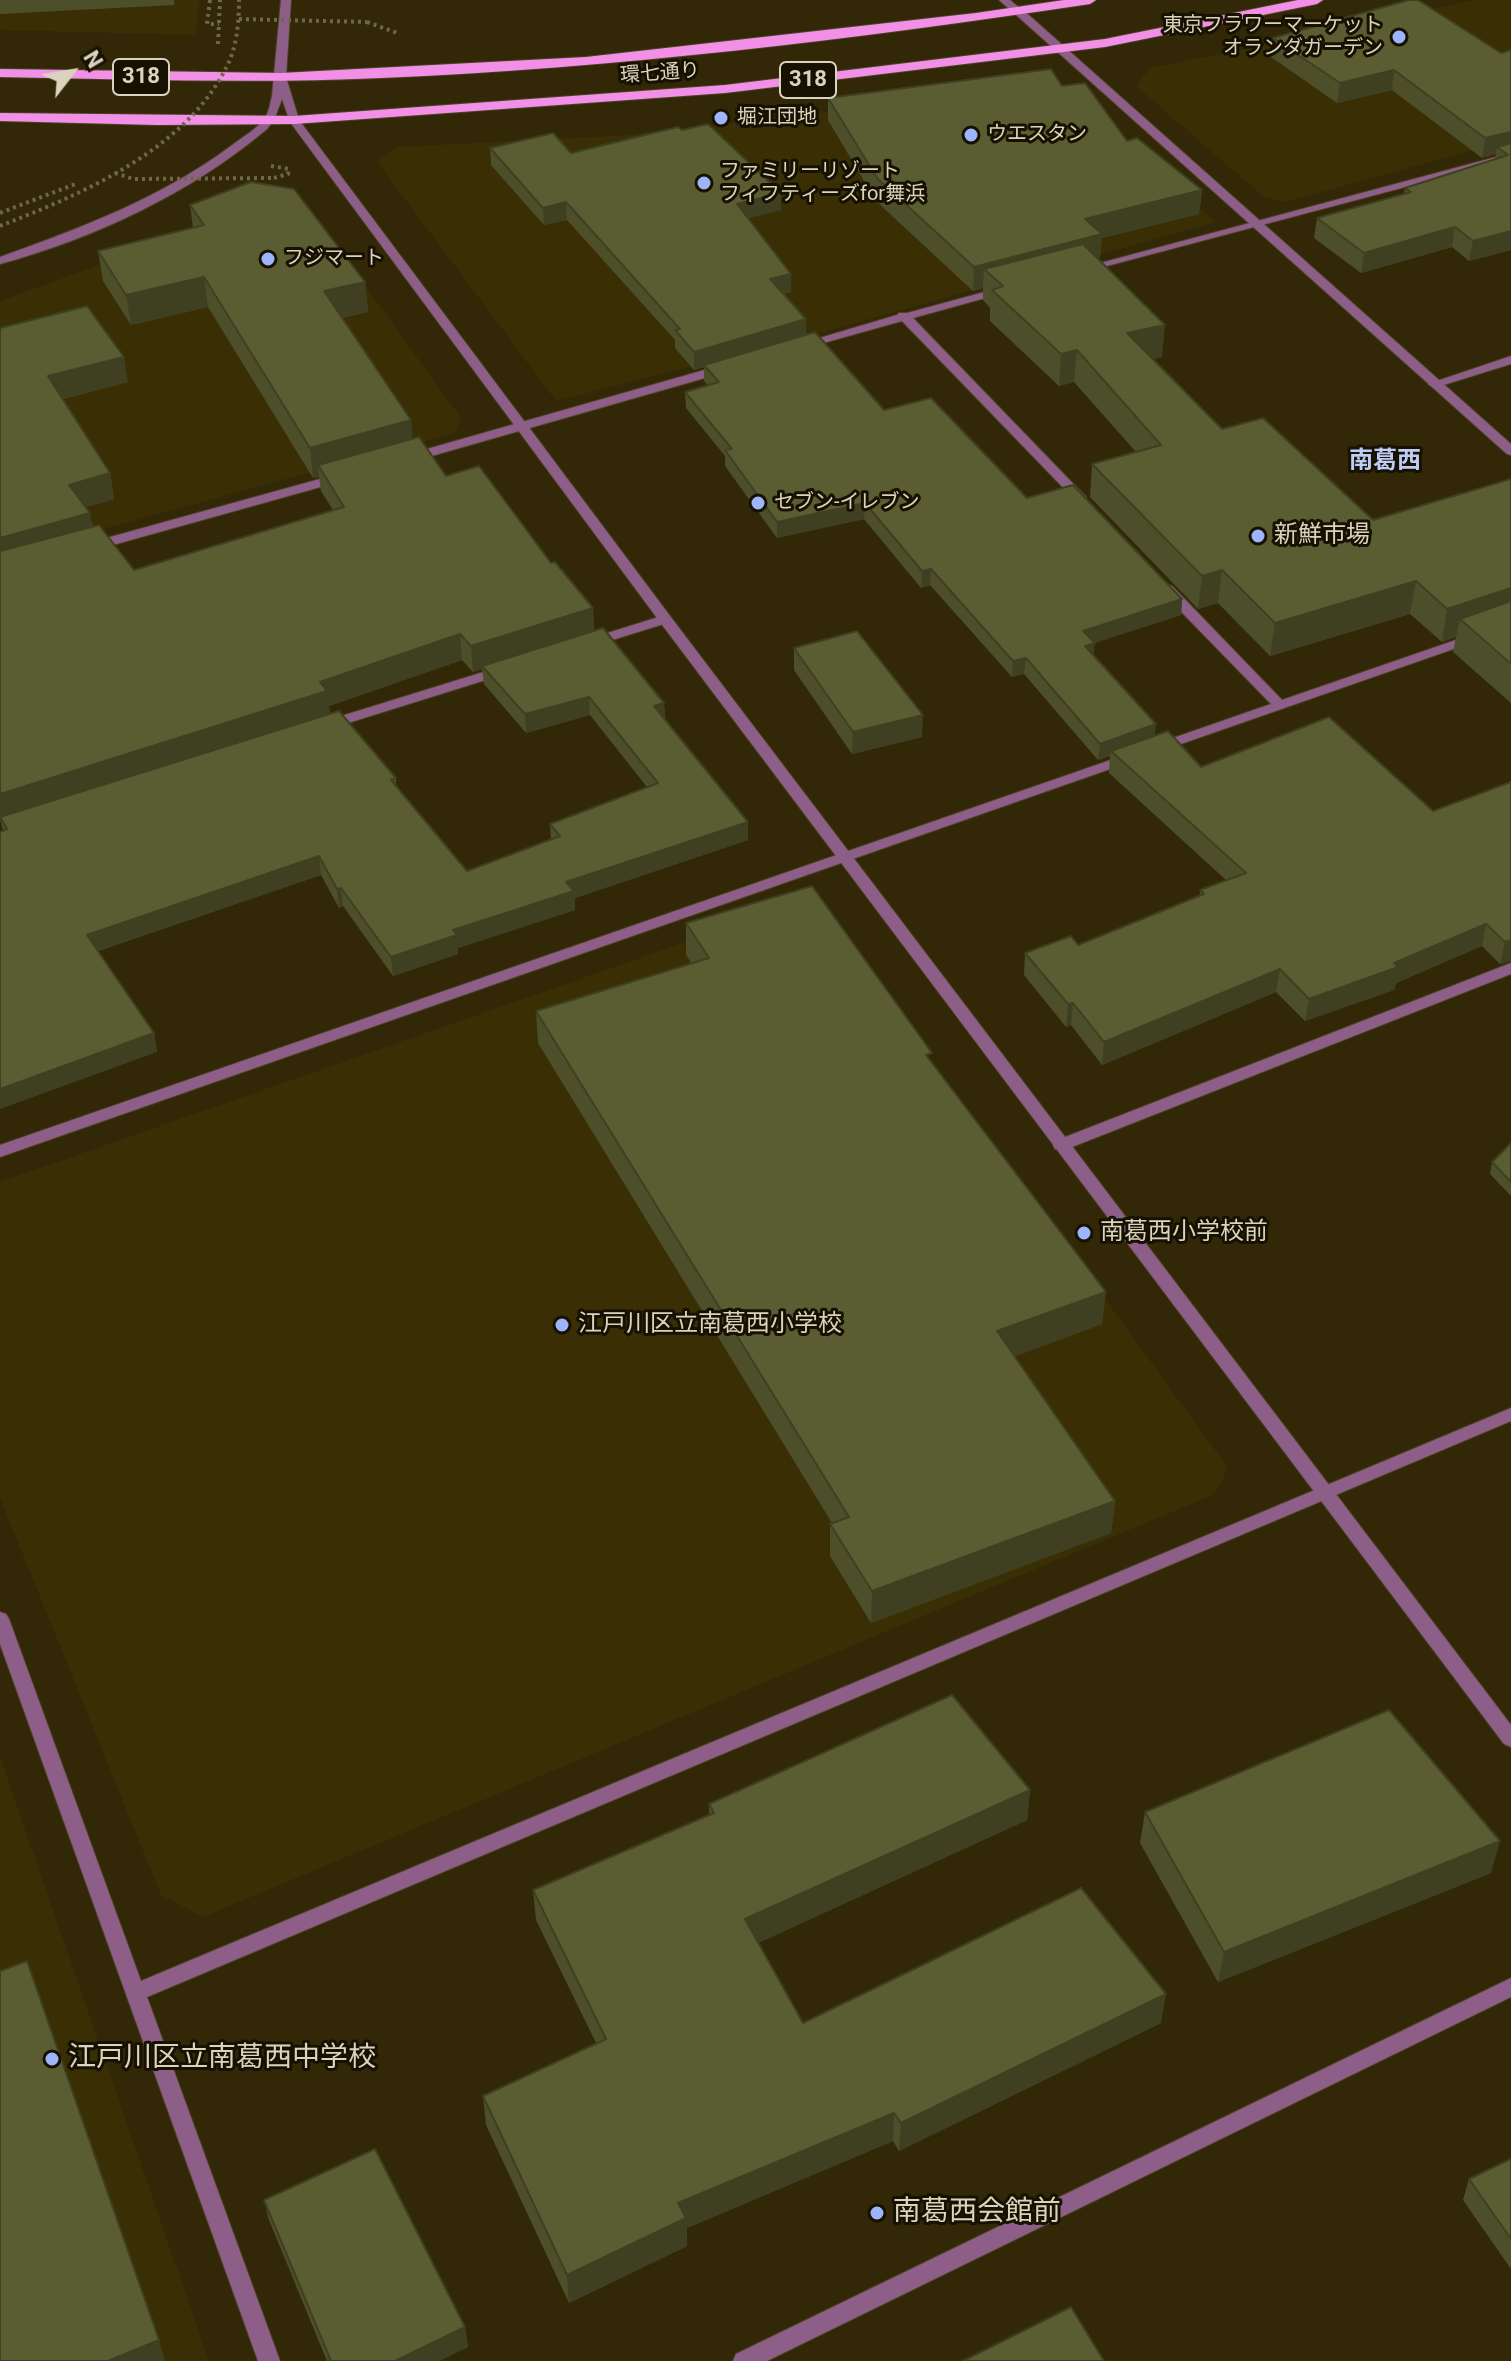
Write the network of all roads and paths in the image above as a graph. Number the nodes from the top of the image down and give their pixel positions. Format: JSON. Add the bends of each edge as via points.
{"nodes":[{"id":1,"x":210,"y":0,"type":"edge"},
{"id":2,"x":220,"y":0,"type":"edge"},
{"id":3,"x":239,"y":0,"type":"edge"},
{"id":4,"x":286,"y":0,"type":"edge"},
{"id":5,"x":1004,"y":0,"type":"edge"},
{"id":6,"x":1090,"y":0,"type":"edge"},
{"id":7,"x":1317,"y":0,"type":"edge"},
{"id":8,"x":1018,"y":11,"type":"junction"},
{"id":9,"x":239,"y":19,"type":"junction"},
{"id":10,"x":367,"y":22,"type":"dead end"},
{"id":11,"x":219,"y":24,"type":"junction"},
{"id":12,"x":218,"y":49,"type":"dead end"},
{"id":13,"x":1062,"y":49,"type":"junction"},
{"id":14,"x":0,"y":73,"type":"edge"},
{"id":15,"x":281,"y":77,"type":"junction"},
{"id":16,"x":0,"y":117,"type":"edge"},
{"id":17,"x":269,"y":120,"type":"junction"},
{"id":18,"x":294,"y":120,"type":"junction"},
{"id":19,"x":1511,"y":156,"type":"edge"},
{"id":20,"x":114,"y":173,"type":"junction"},
{"id":21,"x":265,"y":173,"type":"dead end"},
{"id":22,"x":78,"y":183,"type":"dead end"},
{"id":23,"x":0,"y":213,"type":"edge"},
{"id":24,"x":1256,"y":225,"type":"junction"},
{"id":25,"x":0,"y":226,"type":"edge"},
{"id":26,"x":0,"y":261,"type":"edge"},
{"id":27,"x":1072,"y":272,"type":"edge"},
{"id":28,"x":1010,"y":288,"type":"edge"},
{"id":29,"x":903,"y":315,"type":"junction"},
{"id":30,"x":796,"y":347,"type":"edge"},
{"id":31,"x":1511,"y":360,"type":"edge"},
{"id":32,"x":735,"y":365,"type":"edge"},
{"id":33,"x":1434,"y":384,"type":"junction"},
{"id":34,"x":522,"y":428,"type":"junction"},
{"id":35,"x":1511,"y":451,"type":"edge"},
{"id":36,"x":395,"y":462,"type":"edge"},
{"id":37,"x":350,"y":475,"type":"edge"},
{"id":38,"x":1092,"y":511,"type":"edge"},
{"id":39,"x":76,"y":551,"type":"edge"},
{"id":40,"x":1158,"y":580,"type":"edge"},
{"id":41,"x":665,"y":619,"type":"junction"},
{"id":42,"x":1511,"y":625,"type":"edge"},
{"id":43,"x":574,"y":648,"type":"edge"},
{"id":44,"x":514,"y":667,"type":"edge"},
{"id":45,"x":1280,"y":706,"type":"junction"},
{"id":46,"x":317,"y":728,"type":"edge"},
{"id":47,"x":845,"y":855,"type":"junction"},
{"id":48,"x":1511,"y":968,"type":"edge"},
{"id":49,"x":1061,"y":1145,"type":"junction"},
{"id":50,"x":0,"y":1151,"type":"edge"},
{"id":51,"x":1511,"y":1414,"type":"edge"},
{"id":52,"x":1323,"y":1492,"type":"junction"},
{"id":53,"x":0,"y":1619,"type":"edge"},
{"id":54,"x":1511,"y":1739,"type":"edge"},
{"id":55,"x":1511,"y":1987,"type":"edge"},
{"id":56,"x":135,"y":1993,"type":"junction"},
{"id":57,"x":269,"y":2361,"type":"edge"},
{"id":58,"x":744,"y":2361,"type":"edge"}],
"edges":[{"from":1,"to":11,"type":"path","via":[[207,24]]},
{"from":2,"to":11,"type":"path"},
{"from":3,"to":9,"type":"path","bridge":true},
{"from":4,"to":15,"type":"street"},
{"from":5,"to":8,"type":"street"},
{"from":6,"to":8,"type":"main road","name":"環七通り","number":"318"},
{"from":7,"to":13,"type":"main road","name":"環七通り","number":"318"},
{"from":8,"to":13,"type":"street"},
{"from":8,"to":15,"type":"main road","name":"環七通り","number":"318","via":[[586,61]]},
{"from":9,"to":10,"type":"path","bridge":true},
{"from":9,"to":20,"type":"path","bridge":true,"via":[[226,68],[211,91],[163,138]]},
{"from":11,"to":12,"type":"path"},
{"from":13,"to":18,"type":"main road","name":"環七通り","number":"318","via":[[725,89]]},
{"from":13,"to":24,"type":"street"},
{"from":14,"to":15,"type":"main road","name":"環七通り","number":"318"},
{"from":15,"to":17,"type":"street"},
{"from":15,"to":18,"type":"street"},
{"from":16,"to":17,"type":"main road","name":"環七通り","number":"318"},
{"from":17,"to":18,"type":"main road","name":"環七通り","number":"318"},
{"from":17,"to":26,"type":"street","via":[[175,189],[92,228]]},
{"from":18,"to":34,"type":"street"},
{"from":19,"to":24,"type":"street"},
{"from":20,"to":21,"type":"path","bridge":true,"via":[[133,179],[274,178],[289,169]]},
{"from":20,"to":25,"type":"path","bridge":true},
{"from":22,"to":23,"type":"path"},
{"from":24,"to":27,"type":"street"},
{"from":24,"to":33,"type":"street"},
{"from":28,"to":29,"type":"street"},
{"from":29,"to":30,"type":"street"},
{"from":29,"to":38,"type":"street"},
{"from":31,"to":33,"type":"street"},
{"from":32,"to":34,"type":"street"},
{"from":33,"to":35,"type":"street"},
{"from":34,"to":36,"type":"street"},
{"from":34,"to":41,"type":"street"},
{"from":37,"to":39,"type":"street"},
{"from":40,"to":45,"type":"street"},
{"from":41,"to":43,"type":"street"},
{"from":41,"to":47,"type":"street"},
{"from":42,"to":45,"type":"street"},
{"from":44,"to":46,"type":"street"},
{"from":45,"to":47,"type":"street"},
{"from":47,"to":49,"type":"street"},
{"from":47,"to":50,"type":"street"},
{"from":48,"to":49,"type":"street"},
{"from":49,"to":52,"type":"street"},
{"from":51,"to":52,"type":"street"},
{"from":52,"to":54,"type":"street"},
{"from":52,"to":56,"type":"street"},
{"from":53,"to":56,"type":"street"},
{"from":55,"to":58,"type":"street"},
{"from":56,"to":57,"type":"street"}]}
